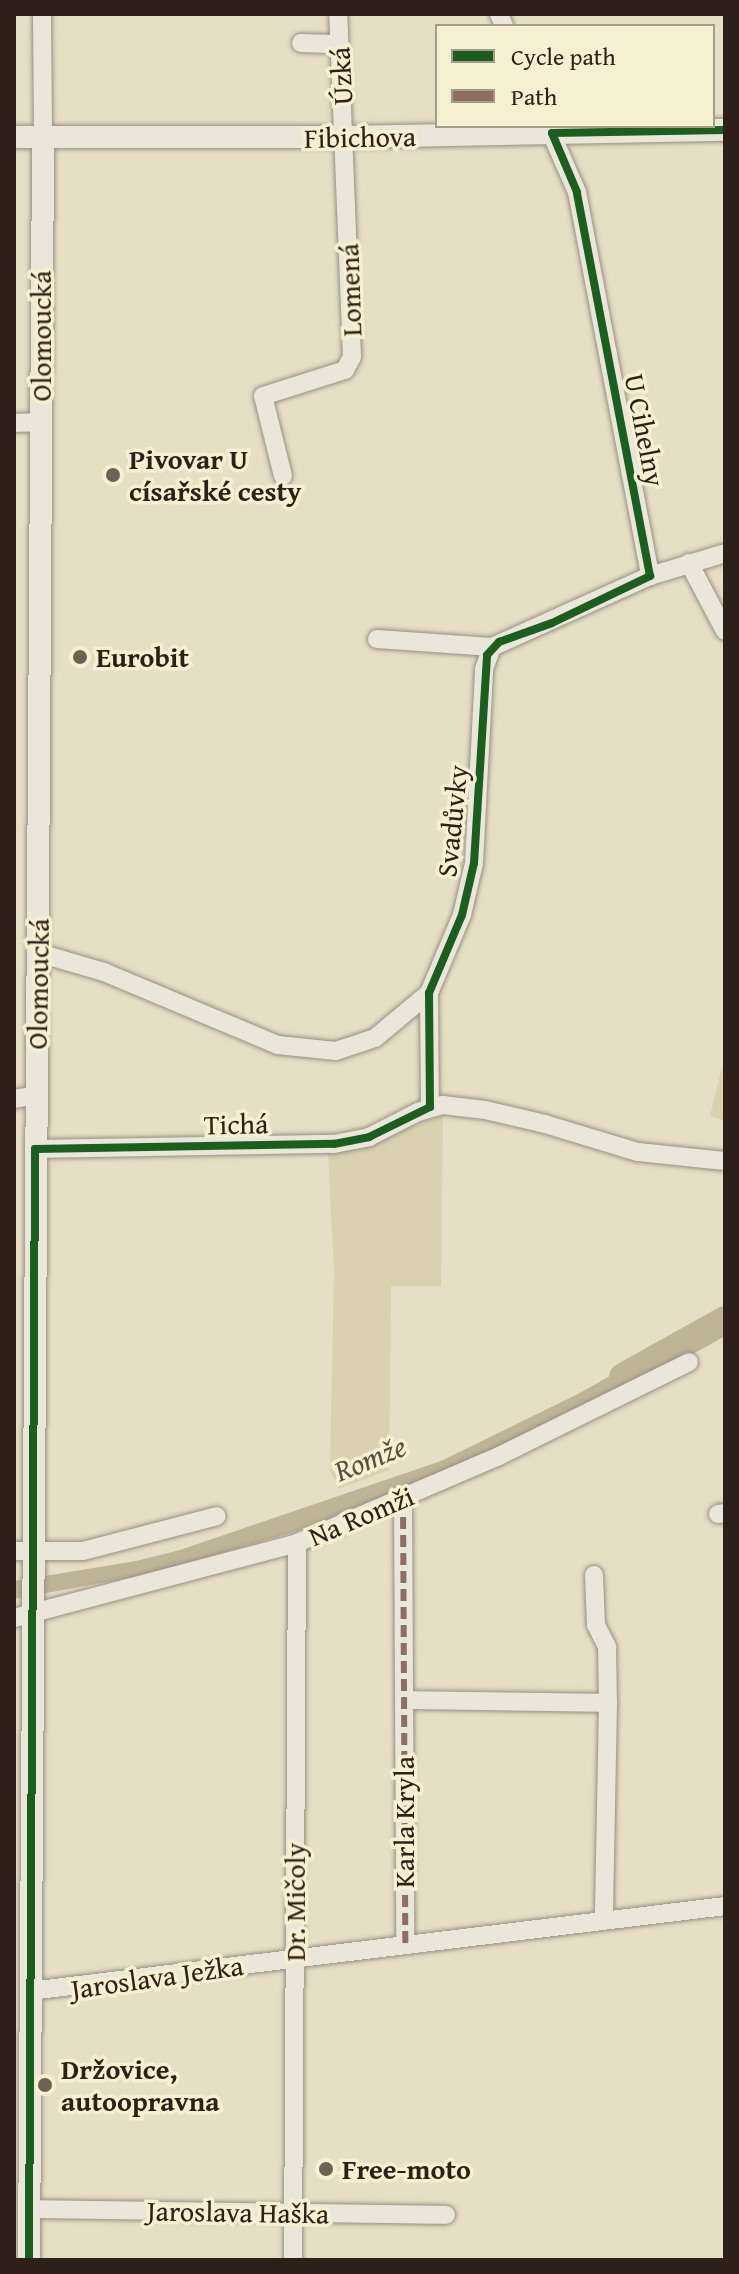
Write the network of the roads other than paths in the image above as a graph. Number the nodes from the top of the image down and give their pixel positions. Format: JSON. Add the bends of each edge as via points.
{"nodes":[{"id":1,"x":42,"y":14,"type":"edge"},
{"id":2,"x":338,"y":14,"type":"edge"},
{"id":3,"x":301,"y":43,"type":"dead end"},
{"id":4,"x":339,"y":44,"type":"junction"},
{"id":5,"x":550,"y":130,"type":"edge"},
{"id":6,"x":725,"y":130,"type":"edge"},
{"id":7,"x":14,"y":137,"type":"edge"},
{"id":8,"x":345,"y":137,"type":"junction"},
{"id":9,"x":43,"y":140,"type":"junction"},
{"id":10,"x":41,"y":422,"type":"junction"},
{"id":11,"x":14,"y":423,"type":"edge"},
{"id":12,"x":283,"y":476,"type":"dead end"},
{"id":13,"x":725,"y":553,"type":"edge"},
{"id":14,"x":689,"y":563,"type":"junction"},
{"id":15,"x":650,"y":576,"type":"junction"},
{"id":16,"x":725,"y":589,"type":"edge"},
{"id":17,"x":707,"y":597,"type":"junction"},
{"id":18,"x":725,"y":631,"type":"edge"},
{"id":19,"x":377,"y":639,"type":"dead end"},
{"id":20,"x":492,"y":647,"type":"junction"},
{"id":21,"x":39,"y":953,"type":"junction"},
{"id":22,"x":429,"y":993,"type":"junction"},
{"id":23,"x":37,"y":1095,"type":"junction"},
{"id":24,"x":14,"y":1099,"type":"edge"},
{"id":25,"x":430,"y":1107,"type":"junction"},
{"id":26,"x":35,"y":1149,"type":"junction"},
{"id":27,"x":725,"y":1161,"type":"edge"},
{"id":28,"x":689,"y":1362,"type":"dead end"},
{"id":29,"x":403,"y":1499,"type":"junction"},
{"id":30,"x":217,"y":1516,"type":"dead end"},
{"id":31,"x":297,"y":1543,"type":"junction"},
{"id":32,"x":26,"y":1554,"type":"edge"},
{"id":33,"x":594,"y":1575,"type":"dead end"},
{"id":34,"x":23,"y":1616,"type":"edge"},
{"id":35,"x":404,"y":1700,"type":"junction"},
{"id":36,"x":608,"y":1703,"type":"junction"},
{"id":37,"x":725,"y":1906,"type":"edge"},
{"id":38,"x":604,"y":1920,"type":"junction"},
{"id":39,"x":405,"y":1944,"type":"junction"},
{"id":40,"x":294,"y":1958,"type":"junction"},
{"id":41,"x":30,"y":1991,"type":"junction"},
{"id":42,"x":29,"y":2209,"type":"junction"},
{"id":43,"x":293,"y":2214,"type":"junction"},
{"id":44,"x":446,"y":2215,"type":"dead end"},
{"id":45,"x":29,"y":2260,"type":"edge"},
{"id":46,"x":293,"y":2260,"type":"edge"}],
"edges":[{"from":1,"to":9,"type":"street"},
{"from":2,"to":4,"type":"street","name":"Úzká"},
{"from":3,"to":4,"type":"street"},
{"from":4,"to":8,"type":"street","name":"Úzká"},
{"from":5,"to":6,"type":"street","name":"Fibichova"},
{"from":5,"to":8,"type":"street","name":"Fibichova"},
{"from":5,"to":15,"type":"street","name":"U Cihelny","via":[[577,192]]},
{"from":7,"to":9,"type":"street","name":"Fibichova"},
{"from":8,"to":9,"type":"street","name":"Fibichova"},
{"from":8,"to":12,"type":"street","name":"Lomená","via":[[352,357],[345,370],[263,396]]},
{"from":9,"to":10,"type":"street","name":"Olomoucká"},
{"from":10,"to":11,"type":"street"},
{"from":10,"to":21,"type":"street","name":"Olomoucká"},
{"from":13,"to":14,"type":"street"},
{"from":14,"to":15,"type":"street"},
{"from":14,"to":17,"type":"street"},
{"from":15,"to":20,"type":"street"},
{"from":16,"to":17,"type":"street"},
{"from":17,"to":18,"type":"street"},
{"from":19,"to":20,"type":"street"},
{"from":20,"to":22,"type":"street","name":"Svadůvky","via":[[484,669],[474,863],[462,915]]},
{"from":21,"to":22,"type":"street","name":"Svadůvky","via":[[104,972],[260,1040],[310,1051],[336,1051],[367,1042]]},
{"from":21,"to":23,"type":"street","name":"Olomoucká"},
{"from":22,"to":25,"type":"street"},
{"from":23,"to":24,"type":"street"},
{"from":23,"to":26,"type":"street","name":"Olomoucká"},
{"from":25,"to":26,"type":"street","name":"Tichá","via":[[369,1137],[334,1144]]},
{"from":25,"to":27,"type":"street","name":"Tichá","via":[[485,1110],[638,1152]]},
{"from":26,"to":32,"type":"street","name":"Olomoucká"},
{"from":28,"to":29,"type":"street","name":"Na Romži"},
{"from":29,"to":31,"type":"street","name":"Na Romži"},
{"from":29,"to":35,"type":"street","name":"Karla Kryla"},
{"from":30,"to":32,"type":"street","via":[[83,1551]]},
{"from":31,"to":34,"type":"street","name":"Na Romži"},
{"from":31,"to":40,"type":"street","name":"Dr. Mičoly"},
{"from":32,"to":34,"type":"street","name":"Olomoucká"},
{"from":33,"to":36,"type":"street","via":[[596,1625],[607,1647]]},
{"from":34,"to":41,"type":"street","name":"Olomoucká"},
{"from":35,"to":36,"type":"street"},
{"from":35,"to":39,"type":"street","name":"Karla Kryla"},
{"from":36,"to":38,"type":"street"},
{"from":37,"to":38,"type":"street","name":"Jaroslava Ježka"},
{"from":38,"to":39,"type":"street","name":"Jaroslava Ježka"},
{"from":39,"to":40,"type":"street","name":"Jaroslava Ježka"},
{"from":40,"to":41,"type":"street","name":"Jaroslava Ježka"},
{"from":40,"to":43,"type":"street","name":"Dr. Mičoly"},
{"from":41,"to":42,"type":"street","name":"Olomoucká"},
{"from":42,"to":43,"type":"street","name":"Jaroslava Haška"},
{"from":42,"to":45,"type":"street","name":"Olomoucká"},
{"from":43,"to":44,"type":"street","name":"Jaroslava Haška"},
{"from":43,"to":46,"type":"street","name":"Dr. Mičoly"}]}
